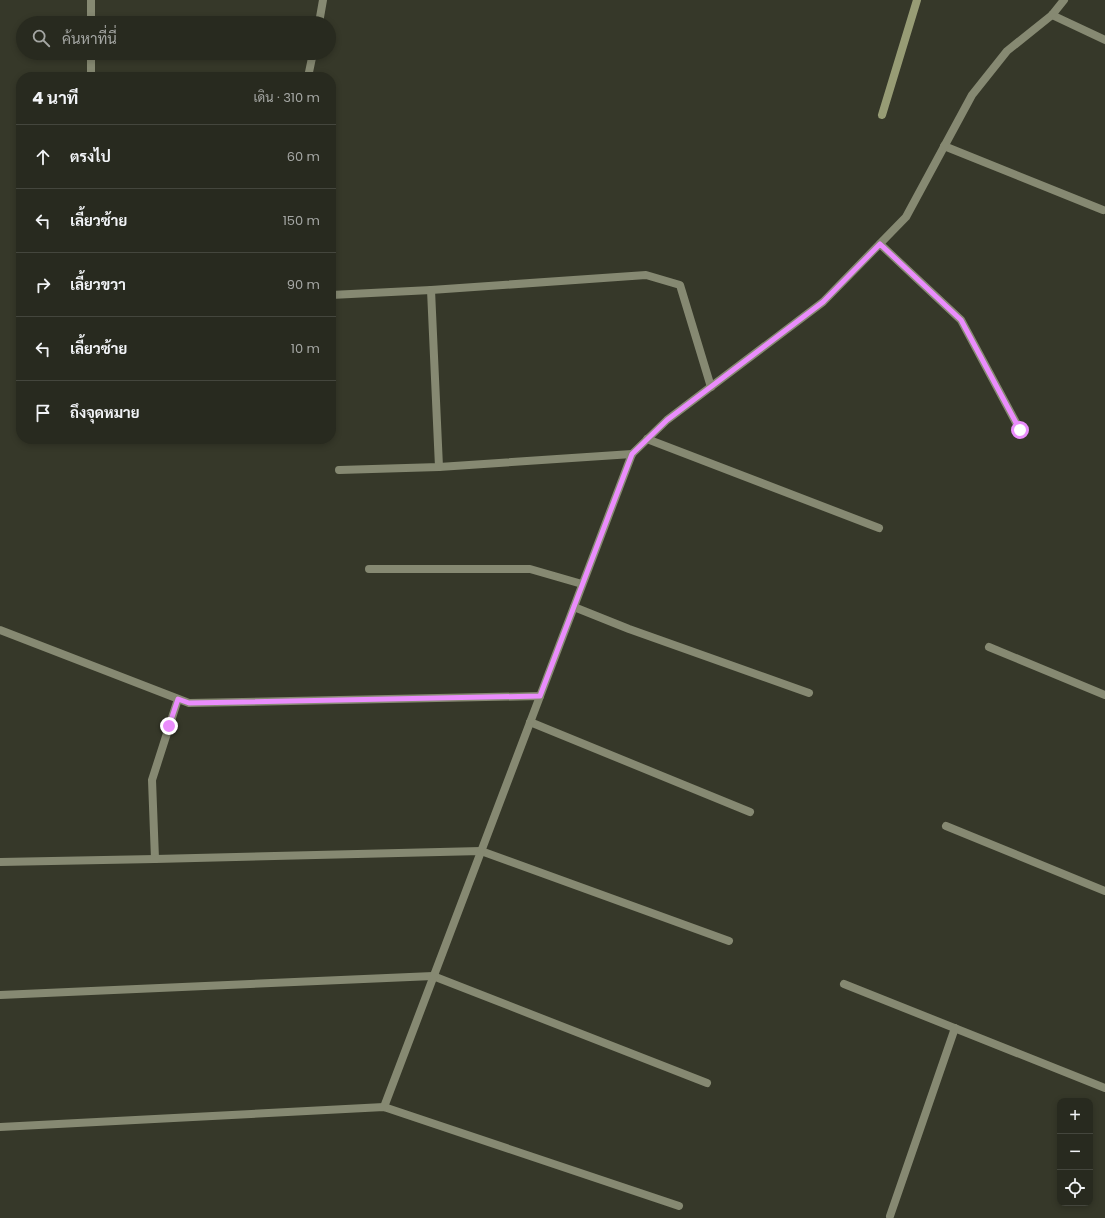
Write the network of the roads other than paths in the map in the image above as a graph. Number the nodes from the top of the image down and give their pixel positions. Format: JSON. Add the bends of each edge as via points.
{"nodes":[{"id":1,"x":91,"y":0,"type":"edge"},
{"id":2,"x":323,"y":0,"type":"edge"},
{"id":3,"x":1064,"y":0,"type":"edge"},
{"id":4,"x":1052,"y":15,"type":"junction"},
{"id":5,"x":91,"y":16,"type":"edge"},
{"id":6,"x":320,"y":16,"type":"edge"},
{"id":7,"x":1105,"y":40,"type":"edge"},
{"id":8,"x":91,"y":60,"type":"edge"},
{"id":9,"x":312,"y":60,"type":"edge"},
{"id":10,"x":91,"y":72,"type":"edge"},
{"id":11,"x":309,"y":72,"type":"edge"},
{"id":12,"x":944,"y":146,"type":"junction"},
{"id":13,"x":1103,"y":210,"type":"dead end"},
{"id":14,"x":880,"y":244,"type":"junction"},
{"id":15,"x":431,"y":290,"type":"junction"},
{"id":16,"x":336,"y":295,"type":"edge"},
{"id":17,"x":711,"y":387,"type":"junction"},
{"id":18,"x":1020,"y":430,"type":"dead end"},
{"id":19,"x":647,"y":440,"type":"junction"},
{"id":20,"x":632,"y":454,"type":"junction"},
{"id":21,"x":439,"y":467,"type":"junction"},
{"id":22,"x":339,"y":470,"type":"dead end"},
{"id":23,"x":879,"y":528,"type":"dead end"},
{"id":24,"x":369,"y":569,"type":"dead end"},
{"id":25,"x":582,"y":584,"type":"junction"},
{"id":26,"x":574,"y":606,"type":"junction"},
{"id":27,"x":0,"y":630,"type":"edge"},
{"id":28,"x":989,"y":647,"type":"dead end"},
{"id":29,"x":809,"y":693,"type":"dead end"},
{"id":30,"x":1105,"y":695,"type":"edge"},
{"id":31,"x":540,"y":696,"type":"junction"},
{"id":32,"x":178,"y":699,"type":"junction"},
{"id":33,"x":530,"y":722,"type":"junction"},
{"id":34,"x":750,"y":812,"type":"dead end"},
{"id":35,"x":946,"y":826,"type":"dead end"},
{"id":36,"x":481,"y":851,"type":"junction"},
{"id":37,"x":155,"y":859,"type":"junction"},
{"id":38,"x":0,"y":862,"type":"edge"},
{"id":39,"x":1105,"y":891,"type":"edge"},
{"id":40,"x":729,"y":941,"type":"dead end"},
{"id":41,"x":433,"y":976,"type":"junction"},
{"id":42,"x":844,"y":984,"type":"dead end"},
{"id":43,"x":0,"y":995,"type":"edge"},
{"id":44,"x":955,"y":1028,"type":"junction"},
{"id":45,"x":708,"y":1083,"type":"dead end"},
{"id":46,"x":1105,"y":1088,"type":"edge"},
{"id":47,"x":384,"y":1107,"type":"junction"},
{"id":48,"x":0,"y":1127,"type":"edge"},
{"id":49,"x":679,"y":1206,"type":"dead end"},
{"id":50,"x":890,"y":1216,"type":"dead end"}],
"edges":[{"from":1,"to":5,"type":"street"},
{"from":2,"to":6,"type":"street"},
{"from":3,"to":4,"type":"street"},
{"from":4,"to":7,"type":"street"},
{"from":4,"to":12,"type":"street","via":[[1007,51],[972,95]]},
{"from":8,"to":10,"type":"street"},
{"from":9,"to":11,"type":"street"},
{"from":12,"to":13,"type":"street"},
{"from":12,"to":14,"type":"street","via":[[906,217]]},
{"from":14,"to":17,"type":"street","via":[[823,302]]},
{"from":14,"to":18,"type":"street","via":[[961,320]]},
{"from":15,"to":16,"type":"street"},
{"from":15,"to":17,"type":"street","via":[[646,275],[680,285]]},
{"from":15,"to":21,"type":"street"},
{"from":17,"to":19,"type":"street","via":[[667,420]]},
{"from":19,"to":20,"type":"street"},
{"from":19,"to":23,"type":"street"},
{"from":20,"to":21,"type":"street"},
{"from":20,"to":25,"type":"street"},
{"from":21,"to":22,"type":"street"},
{"from":24,"to":25,"type":"street","via":[[530,569]]},
{"from":25,"to":26,"type":"street"},
{"from":26,"to":29,"type":"street","via":[[629,629]]},
{"from":26,"to":31,"type":"street"},
{"from":27,"to":32,"type":"street"},
{"from":28,"to":30,"type":"street"},
{"from":31,"to":32,"type":"street","via":[[189,703]]},
{"from":31,"to":33,"type":"street"},
{"from":32,"to":37,"type":"street","via":[[152,780]]},
{"from":33,"to":34,"type":"street"},
{"from":33,"to":36,"type":"street"},
{"from":35,"to":39,"type":"street"},
{"from":36,"to":37,"type":"street"},
{"from":36,"to":40,"type":"street"},
{"from":36,"to":41,"type":"street"},
{"from":37,"to":38,"type":"street"},
{"from":41,"to":43,"type":"street"},
{"from":41,"to":45,"type":"street"},
{"from":41,"to":47,"type":"street"},
{"from":42,"to":44,"type":"street"},
{"from":44,"to":46,"type":"street"},
{"from":44,"to":50,"type":"street"},
{"from":47,"to":48,"type":"street"},
{"from":47,"to":49,"type":"street"}]}
